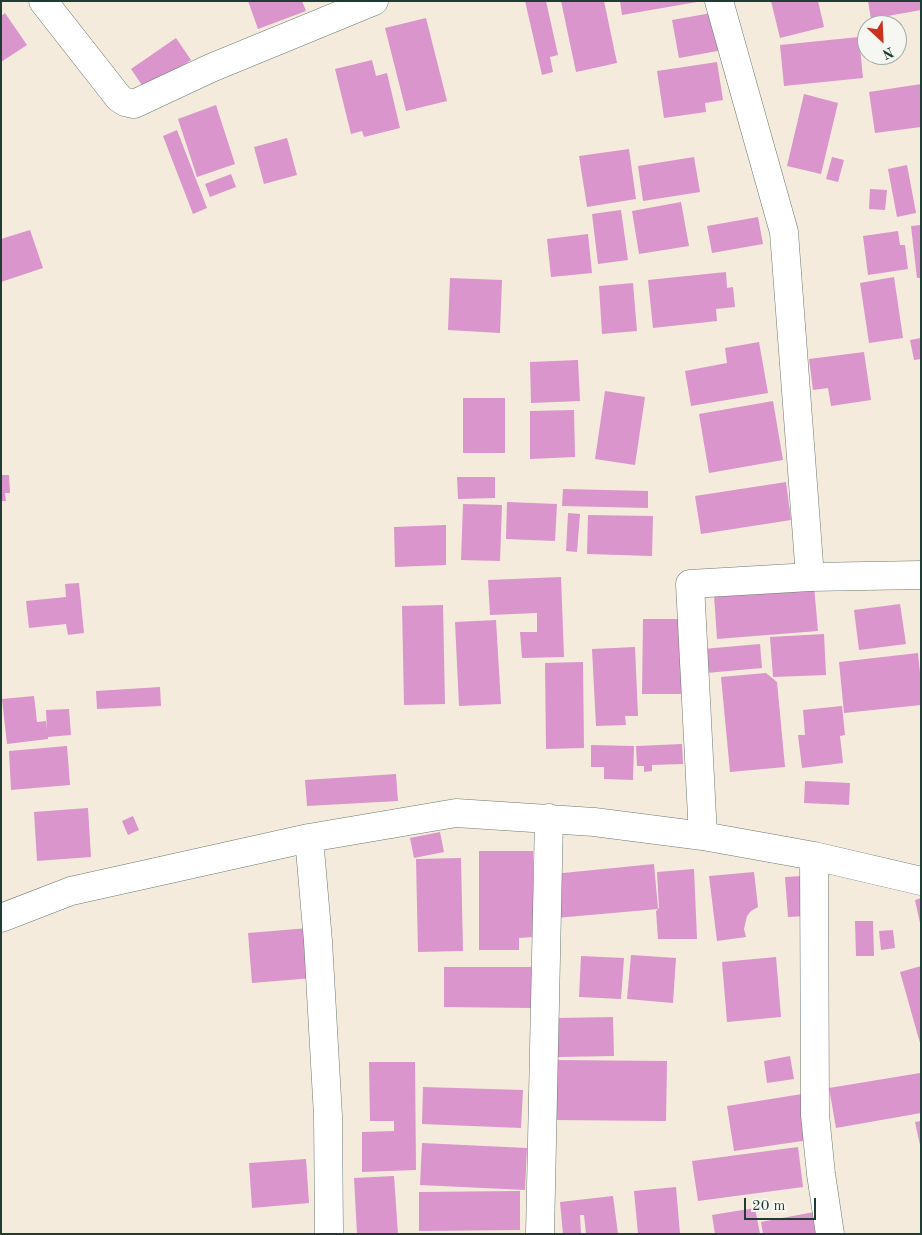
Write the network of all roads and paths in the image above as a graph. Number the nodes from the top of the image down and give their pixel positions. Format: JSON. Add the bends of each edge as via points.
{"nodes":[{"id":1,"x":43,"y":1,"type":"edge"},
{"id":2,"x":374,"y":1,"type":"edge"},
{"id":3,"x":719,"y":1,"type":"edge"},
{"id":4,"x":921,"y":576,"type":"edge"},
{"id":5,"x":810,"y":578,"type":"junction"},
{"id":6,"x":548,"y":818,"type":"junction"},
{"id":7,"x":703,"y":836,"type":"junction"},
{"id":8,"x":309,"y":838,"type":"junction"},
{"id":9,"x":814,"y":856,"type":"junction"},
{"id":10,"x":921,"y":881,"type":"edge"},
{"id":11,"x":1,"y":918,"type":"edge"},
{"id":12,"x":329,"y":1234,"type":"edge"},
{"id":13,"x":540,"y":1234,"type":"edge"},
{"id":14,"x":830,"y":1234,"type":"edge"}],
"edges":[{"from":1,"to":2,"type":"street","via":[[119,98],[134,104],[211,68]]},
{"from":3,"to":5,"type":"street","via":[[784,232]]},
{"from":4,"to":5,"type":"street"},
{"from":5,"to":7,"type":"street","via":[[690,584]]},
{"from":6,"to":7,"type":"street"},
{"from":6,"to":8,"type":"street","via":[[456,813]]},
{"from":6,"to":13,"type":"street"},
{"from":7,"to":9,"type":"street"},
{"from":8,"to":11,"type":"street","via":[[71,891]]},
{"from":8,"to":12,"type":"street","via":[[328,1116]]},
{"from":9,"to":10,"type":"street"},
{"from":9,"to":14,"type":"street","via":[[816,1115]]}]}
